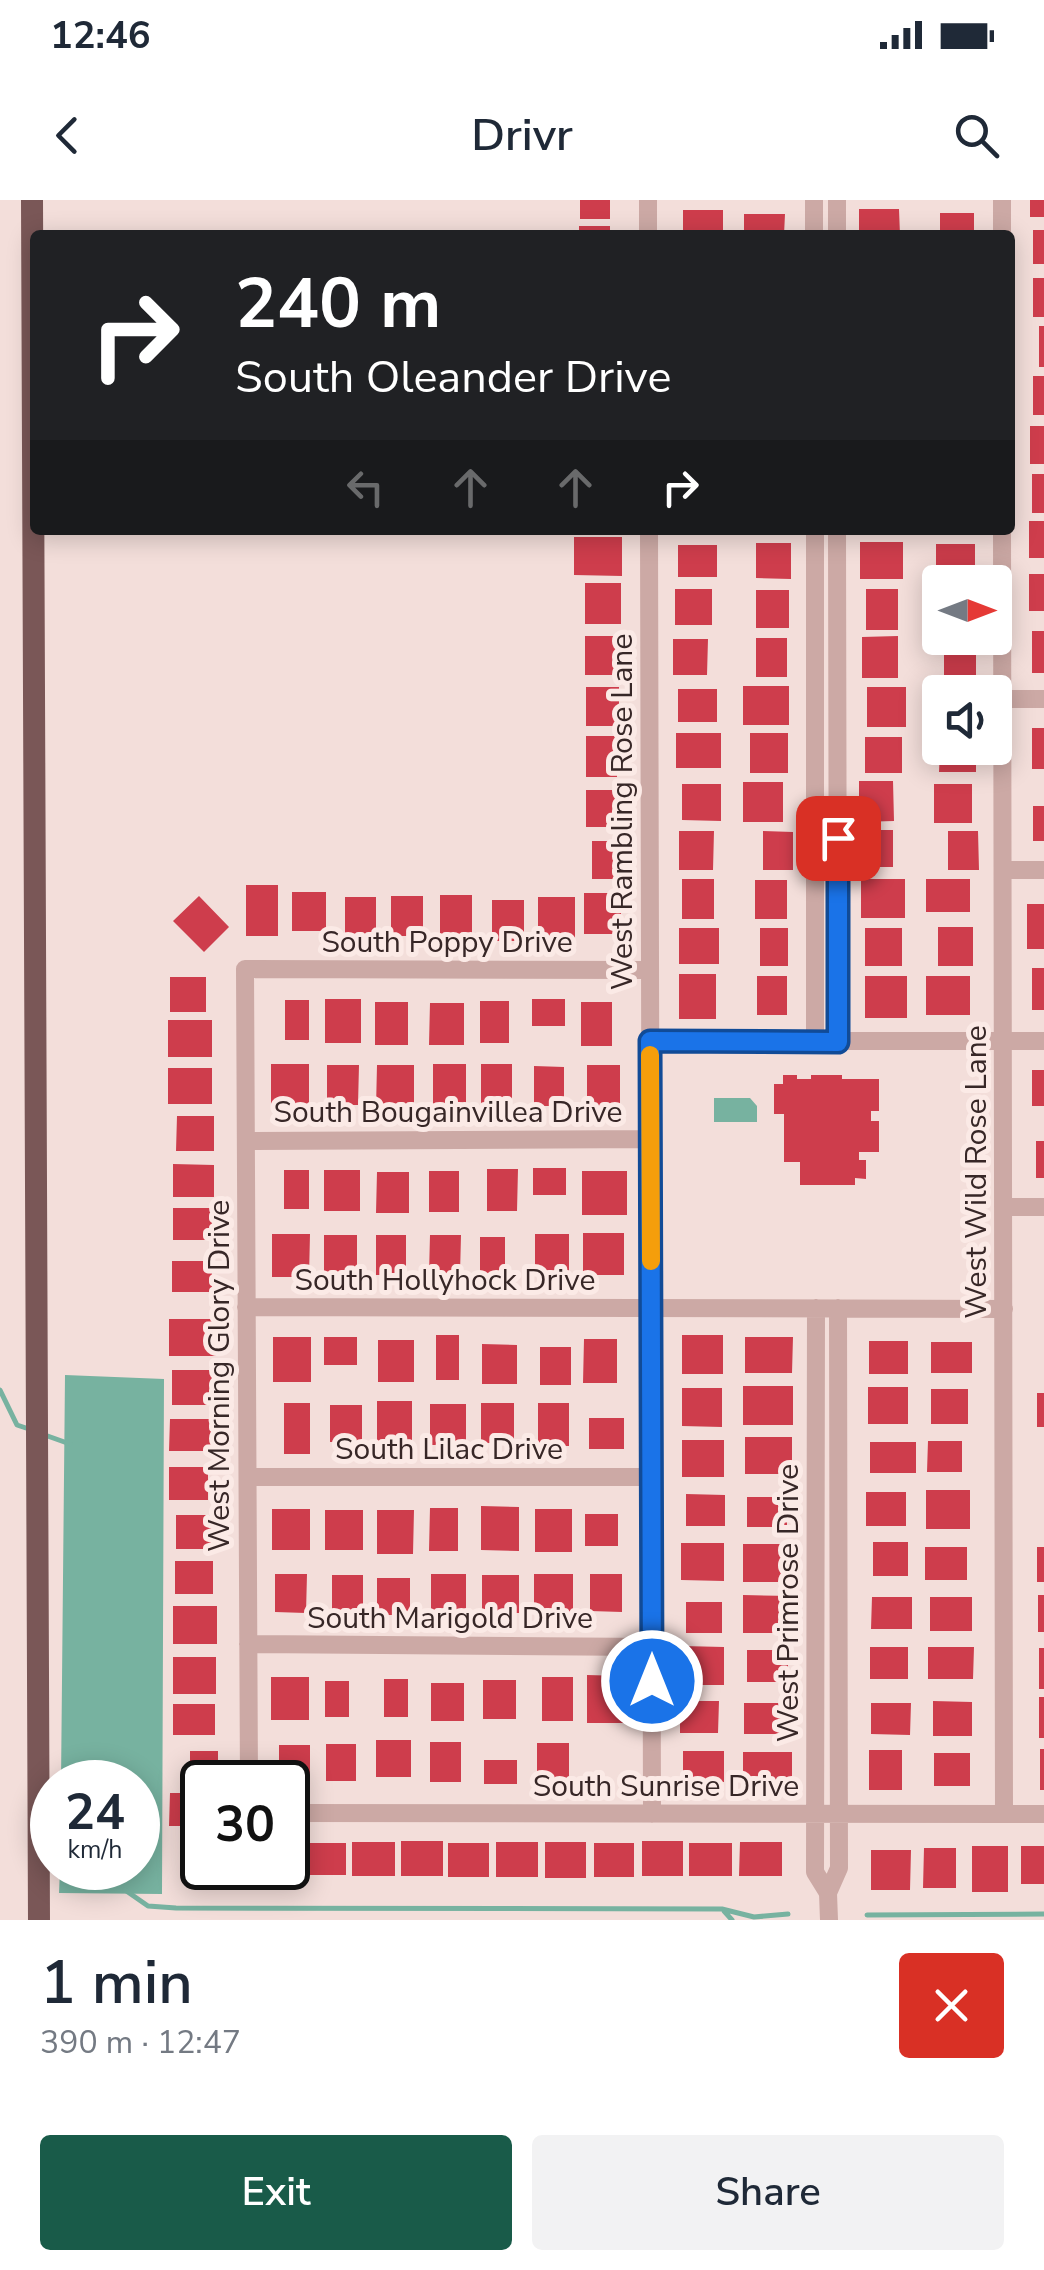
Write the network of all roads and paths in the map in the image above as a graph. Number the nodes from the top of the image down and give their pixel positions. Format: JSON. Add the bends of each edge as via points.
{"nodes":[{"id":1,"x":32,"y":200,"type":"edge"},
{"id":2,"x":648,"y":200,"type":"edge"},
{"id":3,"x":814,"y":200,"type":"edge"},
{"id":4,"x":837,"y":200,"type":"edge"},
{"id":5,"x":1002,"y":200,"type":"edge"},
{"id":6,"x":32,"y":230,"type":"edge"},
{"id":7,"x":648,"y":230,"type":"edge"},
{"id":8,"x":814,"y":230,"type":"edge"},
{"id":9,"x":837,"y":230,"type":"edge"},
{"id":10,"x":1002,"y":230,"type":"edge"},
{"id":11,"x":34,"y":535,"type":"edge"},
{"id":12,"x":649,"y":535,"type":"edge"},
{"id":13,"x":815,"y":535,"type":"edge"},
{"id":14,"x":837,"y":535,"type":"edge"},
{"id":15,"x":1002,"y":535,"type":"edge"},
{"id":16,"x":815,"y":670,"type":"junction"},
{"id":17,"x":838,"y":670,"type":"junction"},
{"id":18,"x":1003,"y":675,"type":"edge"},
{"id":19,"x":1012,"y":698,"type":"edge"},
{"id":20,"x":1044,"y":699,"type":"edge"},
{"id":21,"x":1003,"y":765,"type":"edge"},
{"id":22,"x":815,"y":838,"type":"junction"},
{"id":23,"x":838,"y":838,"type":"junction"},
{"id":24,"x":1003,"y":870,"type":"junction"},
{"id":25,"x":1044,"y":870,"type":"edge"},
{"id":26,"x":245,"y":969,"type":"joint"},
{"id":27,"x":650,"y":970,"type":"junction"},
{"id":28,"x":650,"y":1041,"type":"junction"},
{"id":29,"x":1003,"y":1041,"type":"junction"},
{"id":30,"x":1044,"y":1041,"type":"edge"},
{"id":31,"x":815,"y":1042,"type":"junction"},
{"id":32,"x":838,"y":1042,"type":"junction"},
{"id":33,"x":650,"y":1138,"type":"junction"},
{"id":34,"x":246,"y":1140,"type":"junction"},
{"id":35,"x":1003,"y":1207,"type":"junction"},
{"id":36,"x":1044,"y":1207,"type":"edge"},
{"id":37,"x":246,"y":1307,"type":"junction"},
{"id":38,"x":651,"y":1308,"type":"junction"},
{"id":39,"x":816,"y":1308,"type":"junction"},
{"id":40,"x":838,"y":1308,"type":"junction"},
{"id":41,"x":1004,"y":1308,"type":"junction"},
{"id":42,"x":248,"y":1477,"type":"junction"},
{"id":43,"x":651,"y":1477,"type":"junction"},
{"id":44,"x":248,"y":1644,"type":"junction"},
{"id":45,"x":652,"y":1648,"type":"junction"},
{"id":46,"x":249,"y":1760,"type":"edge"},
{"id":47,"x":310,"y":1813,"type":"edge"},
{"id":48,"x":652,"y":1814,"type":"junction"},
{"id":49,"x":814,"y":1814,"type":"junction"},
{"id":50,"x":840,"y":1814,"type":"junction"},
{"id":51,"x":1004,"y":1814,"type":"junction"},
{"id":52,"x":1044,"y":1814,"type":"edge"},
{"id":53,"x":828,"y":1894,"type":"junction"},
{"id":54,"x":39,"y":1920,"type":"edge"},
{"id":55,"x":828,"y":1920,"type":"edge"}],
"edges":[{"from":1,"to":6,"type":"main road"},
{"from":2,"to":7,"type":"street"},
{"from":3,"to":8,"type":"street"},
{"from":4,"to":9,"type":"street"},
{"from":5,"to":10,"type":"street"},
{"from":11,"to":54,"type":"main road"},
{"from":12,"to":27,"type":"street","name":"West Rambling Rose Lane"},
{"from":13,"to":16,"type":"street"},
{"from":14,"to":17,"type":"street"},
{"from":15,"to":18,"type":"street","name":"West Wild Rose Lane"},
{"from":16,"to":17,"type":"street"},
{"from":16,"to":22,"type":"street"},
{"from":17,"to":23,"type":"street"},
{"from":19,"to":20,"type":"street"},
{"from":21,"to":24,"type":"street","name":"West Wild Rose Lane"},
{"from":22,"to":23,"type":"street"},
{"from":22,"to":31,"type":"street"},
{"from":23,"to":32,"type":"street"},
{"from":24,"to":25,"type":"street"},
{"from":24,"to":29,"type":"street","name":"West Wild Rose Lane"},
{"from":26,"to":27,"type":"street","name":"South Poppy Drive"},
{"from":26,"to":34,"type":"street","name":"West Morning Glory Drive"},
{"from":27,"to":28,"type":"street","name":"West Rambling Rose Lane"},
{"from":28,"to":31,"type":"street"},
{"from":28,"to":33,"type":"street","name":"West Rambling Rose Lane"},
{"from":29,"to":30,"type":"street"},
{"from":29,"to":32,"type":"street"},
{"from":29,"to":35,"type":"street","name":"West Wild Rose Lane"},
{"from":31,"to":32,"type":"street"},
{"from":33,"to":34,"type":"street","name":"South Bougainvillea Drive"},
{"from":33,"to":38,"type":"street","name":"West Rambling Rose Lane"},
{"from":34,"to":37,"type":"street","name":"West Morning Glory Drive"},
{"from":35,"to":36,"type":"street"},
{"from":35,"to":41,"type":"street","name":"West Wild Rose Lane"},
{"from":37,"to":38,"type":"street","name":"South Hollyhock Drive"},
{"from":37,"to":42,"type":"street","name":"West Morning Glory Drive"},
{"from":38,"to":39,"type":"street","name":"South Hollyhock Drive"},
{"from":38,"to":43,"type":"street","name":"West Rambling Rose Lane"},
{"from":39,"to":40,"type":"street","name":"South Hollyhock Drive"},
{"from":39,"to":49,"type":"street","name":"West Primrose Drive"},
{"from":40,"to":41,"type":"street","name":"South Hollyhock Drive"},
{"from":40,"to":50,"type":"street","name":"West Primrose Drive"},
{"from":41,"to":51,"type":"street","name":"West Wild Rose Lane"},
{"from":42,"to":43,"type":"street","name":"South Lilac Drive"},
{"from":42,"to":44,"type":"street","name":"West Morning Glory Drive"},
{"from":43,"to":45,"type":"street","name":"West Rambling Rose Lane"},
{"from":44,"to":45,"type":"street","name":"South Marigold Drive"},
{"from":44,"to":46,"type":"street","name":"West Morning Glory Drive"},
{"from":45,"to":48,"type":"street","name":"West Rambling Rose Lane"},
{"from":47,"to":48,"type":"street","name":"South Sunrise Drive"},
{"from":48,"to":49,"type":"street","name":"South Sunrise Drive"},
{"from":49,"to":50,"type":"street","name":"South Sunrise Drive"},
{"from":49,"to":53,"type":"street","name":"West Primrose Drive","via":[[814,1872]]},
{"from":50,"to":51,"type":"street","name":"South Sunrise Drive"},
{"from":50,"to":53,"type":"street","name":"West Primrose Drive","via":[[840,1868]]},
{"from":51,"to":52,"type":"street","name":"South Sunrise Drive"},
{"from":53,"to":55,"type":"street","name":"West Primrose Drive"}]}
